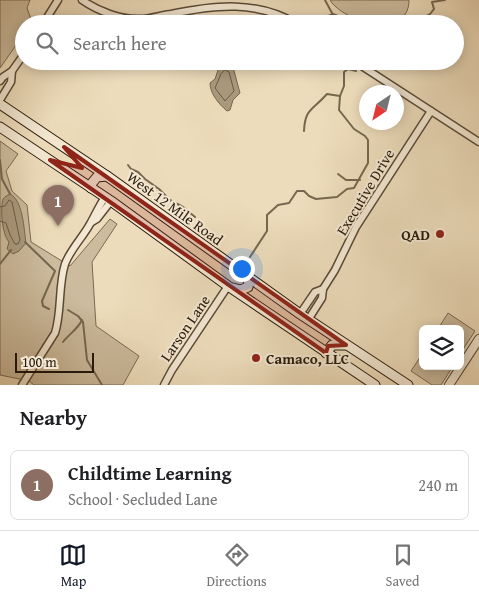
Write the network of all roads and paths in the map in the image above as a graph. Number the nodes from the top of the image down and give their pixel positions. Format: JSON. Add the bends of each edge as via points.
{"nodes":[{"id":1,"x":58,"y":0,"type":"edge"},
{"id":2,"x":82,"y":0,"type":"edge"},
{"id":3,"x":49,"y":15,"type":"edge"},
{"id":4,"x":117,"y":15,"type":"edge"},
{"id":5,"x":163,"y":15,"type":"edge"},
{"id":6,"x":278,"y":15,"type":"edge"},
{"id":7,"x":15,"y":67,"type":"edge"},
{"id":8,"x":368,"y":70,"type":"edge"},
{"id":9,"x":12,"y":71,"type":"junction"},
{"id":10,"x":0,"y":81,"type":"edge"},
{"id":11,"x":0,"y":100,"type":"edge"},
{"id":12,"x":0,"y":104,"type":"edge"},
{"id":13,"x":431,"y":110,"type":"junction"},
{"id":14,"x":0,"y":127,"type":"edge"},
{"id":15,"x":479,"y":142,"type":"edge"},
{"id":16,"x":64,"y":146,"type":"junction"},
{"id":17,"x":50,"y":160,"type":"junction"},
{"id":18,"x":107,"y":176,"type":"junction"},
{"id":19,"x":91,"y":188,"type":"junction"},
{"id":20,"x":108,"y":199,"type":"junction"},
{"id":21,"x":244,"y":275,"type":"junction"},
{"id":22,"x":228,"y":286,"type":"junction"},
{"id":23,"x":323,"y":289,"type":"junction"},
{"id":24,"x":300,"y":314,"type":"junction"},
{"id":25,"x":308,"y":320,"type":"junction"},
{"id":26,"x":479,"y":339,"type":"edge"},
{"id":27,"x":346,"y":345,"type":"junction"},
{"id":28,"x":326,"y":353,"type":"junction"},
{"id":29,"x":22,"y":385,"type":"edge"},
{"id":30,"x":164,"y":385,"type":"edge"},
{"id":31,"x":375,"y":385,"type":"edge"},
{"id":32,"x":408,"y":385,"type":"edge"},
{"id":33,"x":449,"y":385,"type":"edge"}],
"edges":[{"from":1,"to":3,"type":"street"},
{"from":2,"to":4,"type":"street"},
{"from":5,"to":6,"type":"street","via":[[232,4],[248,5]]},
{"from":7,"to":9,"type":"street"},
{"from":8,"to":13,"type":"street"},
{"from":9,"to":10,"type":"street"},
{"from":9,"to":11,"type":"street","via":[[11,82]]},
{"from":12,"to":16,"type":"main road","name":"West 12 Mile Road"},
{"from":13,"to":15,"type":"street"},
{"from":13,"to":23,"type":"street","name":"Executive Drive","via":[[356,227]]},
{"from":14,"to":17,"type":"main road","name":"West 12 Mile Road"},
{"from":16,"to":17,"type":"main road","via":[[68,154],[64,160]]},
{"from":16,"to":18,"type":"main road","name":"West 12 Mile Road"},
{"from":17,"to":19,"type":"main road","name":"West 12 Mile Road"},
{"from":18,"to":19,"type":"main road","via":[[97,177]]},
{"from":18,"to":21,"type":"main road","name":"West 12 Mile Road"},
{"from":19,"to":20,"type":"main road","name":"West 12 Mile Road"},
{"from":20,"to":22,"type":"main road","name":"West 12 Mile Road"},
{"from":20,"to":29,"type":"street","via":[[97,209],[66,263],[58,326]]},
{"from":21,"to":22,"type":"main road","via":[[249,281],[248,287],[241,290]]},
{"from":21,"to":24,"type":"main road","name":"West 12 Mile Road"},
{"from":22,"to":28,"type":"main road","name":"West 12 Mile Road"},
{"from":22,"to":30,"type":"street","name":"Larson Lane"},
{"from":23,"to":24,"type":"street","name":"Executive Drive","via":[[314,292]]},
{"from":23,"to":25,"type":"street","name":"Executive Drive","via":[[322,298]]},
{"from":24,"to":25,"type":"main road","name":"West 12 Mile Road"},
{"from":25,"to":27,"type":"main road","name":"West 12 Mile Road"},
{"from":26,"to":33,"type":"street"},
{"from":27,"to":28,"type":"main road","via":[[332,345]]},
{"from":27,"to":32,"type":"main road","name":"West 12 Mile Road"},
{"from":28,"to":31,"type":"main road","name":"West 12 Mile Road"}]}
